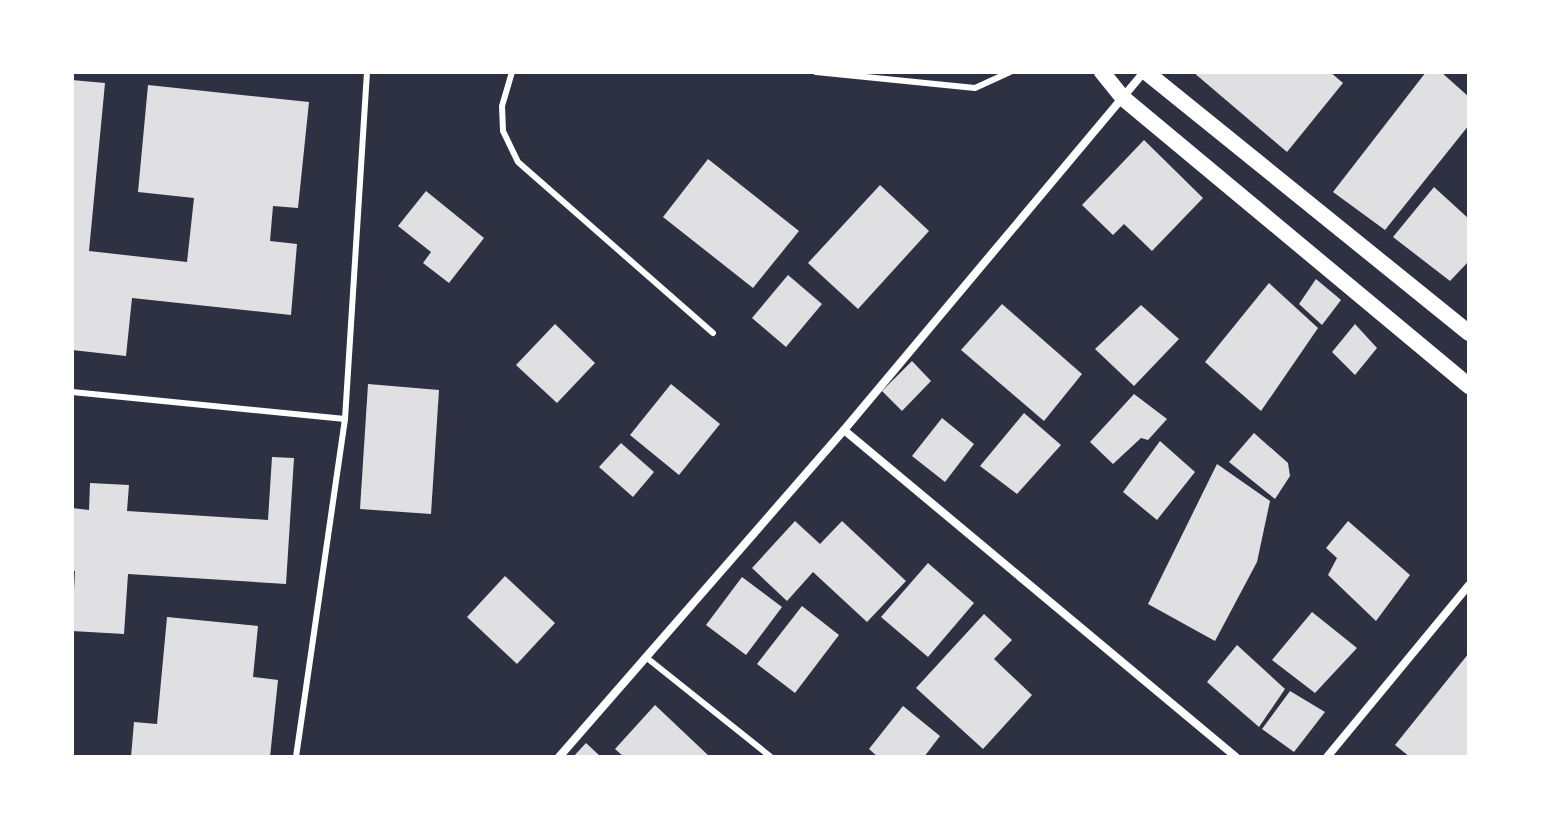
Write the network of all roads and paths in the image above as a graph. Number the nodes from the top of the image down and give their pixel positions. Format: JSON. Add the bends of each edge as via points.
{"nodes":[{"id":1,"x":367,"y":72,"type":"edge"},
{"id":2,"x":512,"y":72,"type":"edge"},
{"id":3,"x":816,"y":72,"type":"edge"},
{"id":4,"x":1010,"y":72,"type":"edge"},
{"id":5,"x":1102,"y":72,"type":"edge"},
{"id":6,"x":1145,"y":72,"type":"edge"},
{"id":7,"x":1123,"y":98,"type":"junction"},
{"id":8,"x":713,"y":333,"type":"dead end"},
{"id":9,"x":1469,"y":333,"type":"edge"},
{"id":10,"x":1469,"y":386,"type":"edge"},
{"id":11,"x":72,"y":392,"type":"edge"},
{"id":12,"x":345,"y":419,"type":"junction"},
{"id":13,"x":844,"y":430,"type":"junction"},
{"id":14,"x":1469,"y":585,"type":"edge"},
{"id":15,"x":647,"y":658,"type":"junction"},
{"id":16,"x":296,"y":757,"type":"edge"},
{"id":17,"x":559,"y":757,"type":"edge"},
{"id":18,"x":771,"y":757,"type":"edge"},
{"id":19,"x":1236,"y":757,"type":"edge"},
{"id":20,"x":1327,"y":757,"type":"edge"}],
"edges":[{"from":1,"to":12,"type":"lane"},
{"from":2,"to":8,"type":"lane","via":[[502,106],[503,131],[518,162]]},
{"from":3,"to":4,"type":"lane","via":[[975,88]]},
{"from":5,"to":7,"type":"main road"},
{"from":6,"to":7,"type":"street"},
{"from":6,"to":9,"type":"main road"},
{"from":7,"to":10,"type":"main road"},
{"from":7,"to":13,"type":"street"},
{"from":11,"to":12,"type":"lane"},
{"from":12,"to":16,"type":"lane"},
{"from":13,"to":15,"type":"street"},
{"from":13,"to":19,"type":"street"},
{"from":14,"to":20,"type":"street"},
{"from":15,"to":17,"type":"street"},
{"from":15,"to":18,"type":"lane"}]}
